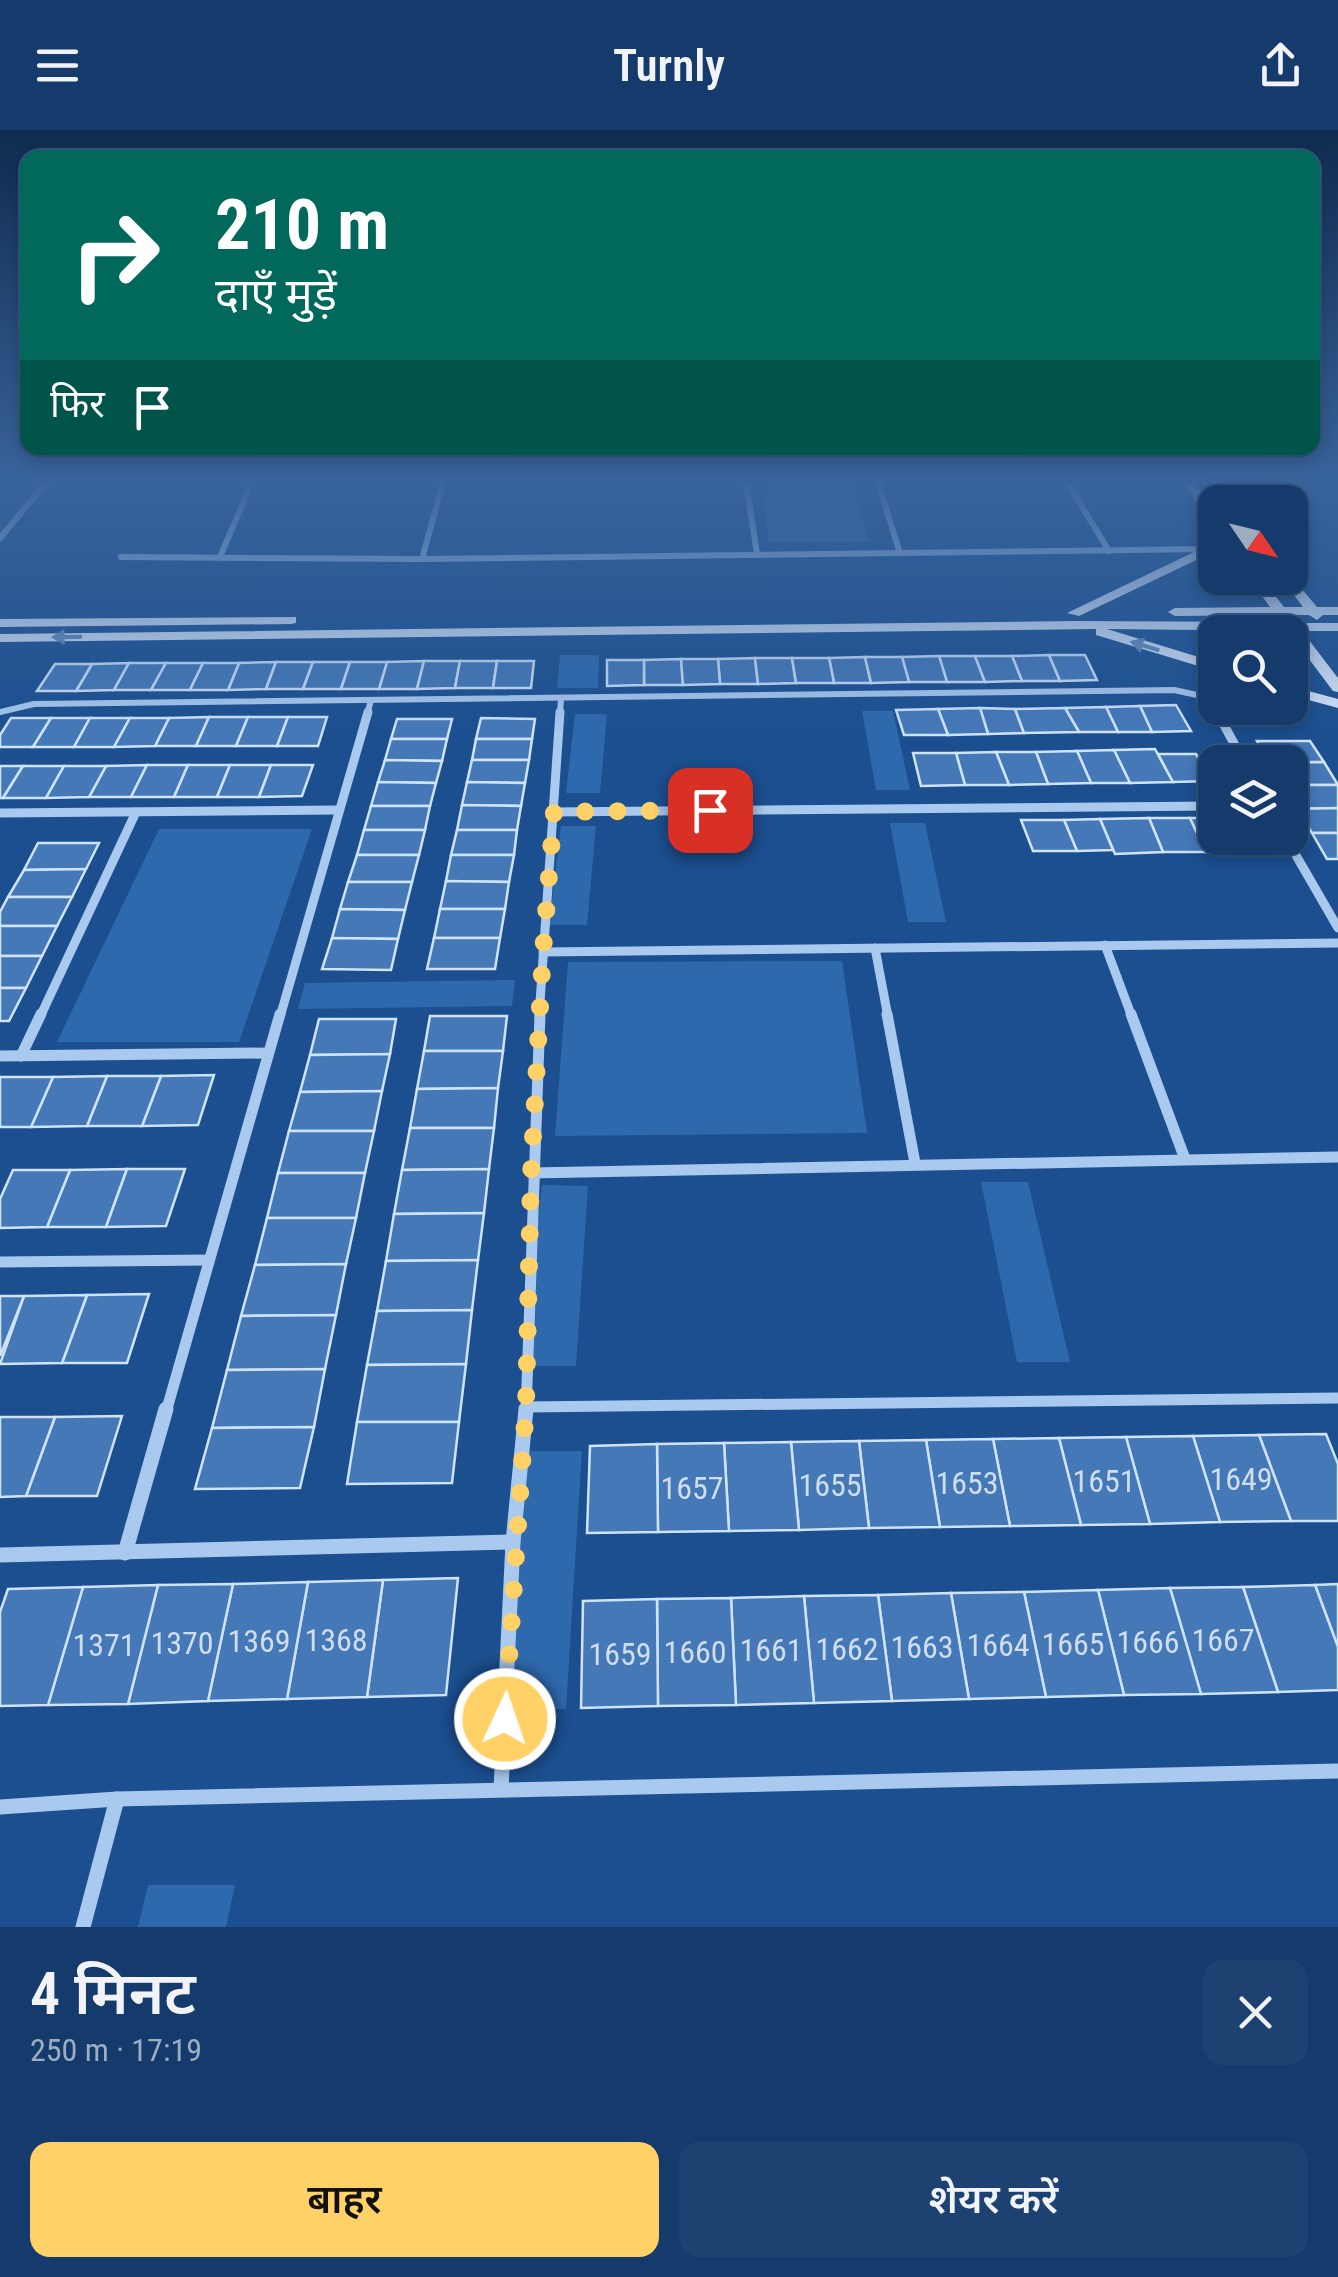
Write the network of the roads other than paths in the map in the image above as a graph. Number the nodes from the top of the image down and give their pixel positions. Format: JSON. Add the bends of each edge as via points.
{"nodes":[{"id":1,"x":1178,"y":566,"type":"edge"},
{"id":2,"x":1268,"y":595,"type":"edge"},
{"id":3,"x":1301,"y":595,"type":"edge"},
{"id":4,"x":1312,"y":610,"type":"junction"},
{"id":5,"x":1338,"y":610,"type":"edge"},
{"id":6,"x":1280,"y":611,"type":"junction"},
{"id":7,"x":1282,"y":615,"type":"edge"},
{"id":8,"x":1075,"y":619,"type":"junction"},
{"id":9,"x":0,"y":623,"type":"edge"},
{"id":10,"x":1198,"y":624,"type":"edge"},
{"id":11,"x":1332,"y":627,"type":"edge"},
{"id":12,"x":0,"y":638,"type":"edge"},
{"id":13,"x":1338,"y":640,"type":"edge"},
{"id":14,"x":1308,"y":651,"type":"edge"},
{"id":15,"x":1198,"y":661,"type":"edge"},
{"id":16,"x":1338,"y":688,"type":"edge"},
{"id":17,"x":1198,"y":695,"type":"edge"},
{"id":18,"x":1308,"y":695,"type":"edge"},
{"id":19,"x":561,"y":698,"type":"junction"},
{"id":20,"x":371,"y":700,"type":"junction"},
{"id":21,"x":1338,"y":704,"type":"edge"},
{"id":22,"x":0,"y":712,"type":"edge"},
{"id":23,"x":1198,"y":806,"type":"edge"},
{"id":24,"x":337,"y":810,"type":"junction"},
{"id":25,"x":136,"y":812,"type":"junction"},
{"id":26,"x":554,"y":812,"type":"junction"},
{"id":27,"x":0,"y":814,"type":"edge"},
{"id":28,"x":1296,"y":855,"type":"edge"},
{"id":29,"x":1338,"y":928,"type":"edge"},
{"id":30,"x":1338,"y":943,"type":"edge"},
{"id":31,"x":1105,"y":946,"type":"junction"},
{"id":32,"x":874,"y":948,"type":"junction"},
{"id":33,"x":543,"y":952,"type":"junction"},
{"id":34,"x":268,"y":1054,"type":"junction"},
{"id":35,"x":0,"y":1056,"type":"edge"},
{"id":36,"x":21,"y":1056,"type":"junction"},
{"id":37,"x":1338,"y":1157,"type":"edge"},
{"id":38,"x":1186,"y":1159,"type":"junction"},
{"id":39,"x":915,"y":1162,"type":"junction"},
{"id":40,"x":531,"y":1174,"type":"junction"},
{"id":41,"x":209,"y":1260,"type":"junction"},
{"id":42,"x":0,"y":1262,"type":"edge"},
{"id":43,"x":1338,"y":1398,"type":"edge"},
{"id":44,"x":526,"y":1406,"type":"junction"},
{"id":45,"x":514,"y":1542,"type":"junction"},
{"id":46,"x":124,"y":1553,"type":"junction"},
{"id":47,"x":0,"y":1555,"type":"edge"},
{"id":48,"x":1338,"y":1771,"type":"edge"},
{"id":49,"x":501,"y":1789,"type":"junction"},
{"id":50,"x":117,"y":1798,"type":"junction"},
{"id":51,"x":0,"y":1807,"type":"edge"},
{"id":52,"x":83,"y":1927,"type":"edge"}],
"edges":[{"from":1,"to":8,"type":"main road"},
{"from":2,"to":6,"type":"main road"},
{"from":3,"to":4,"type":"main road"},
{"from":4,"to":5,"type":"main road"},
{"from":4,"to":6,"type":"main road"},
{"from":4,"to":11,"type":"main road"},
{"from":6,"to":7,"type":"main road"},
{"from":6,"to":8,"type":"main road"},
{"from":8,"to":9,"type":"main road"},
{"from":8,"to":10,"type":"main road"},
{"from":8,"to":12,"type":"main road","one_way":true},
{"from":15,"to":8,"type":"main road","one_way":true},
{"from":11,"to":13,"type":"main road"},
{"from":14,"to":16,"type":"main road"},
{"from":17,"to":19,"type":"street","via":[[1174,690]]},
{"from":18,"to":21,"type":"main road"},
{"from":19,"to":20,"type":"street"},
{"from":19,"to":26,"type":"street"},
{"from":20,"to":22,"type":"street","via":[[34,704]]},
{"from":20,"to":24,"type":"street"},
{"from":23,"to":26,"type":"street"},
{"from":24,"to":25,"type":"street"},
{"from":24,"to":34,"type":"street"},
{"from":25,"to":27,"type":"street"},
{"from":25,"to":36,"type":"street"},
{"from":26,"to":33,"type":"street"},
{"from":28,"to":29,"type":"street"},
{"from":30,"to":31,"type":"street"},
{"from":31,"to":32,"type":"street"},
{"from":31,"to":38,"type":"street"},
{"from":32,"to":33,"type":"street"},
{"from":32,"to":39,"type":"street"},
{"from":33,"to":40,"type":"street"},
{"from":34,"to":36,"type":"street"},
{"from":34,"to":41,"type":"street"},
{"from":35,"to":36,"type":"street"},
{"from":37,"to":38,"type":"street"},
{"from":38,"to":39,"type":"street"},
{"from":39,"to":40,"type":"street"},
{"from":40,"to":44,"type":"street"},
{"from":41,"to":42,"type":"street"},
{"from":41,"to":46,"type":"street"},
{"from":43,"to":44,"type":"street"},
{"from":44,"to":45,"type":"street"},
{"from":45,"to":46,"type":"street"},
{"from":45,"to":49,"type":"street"},
{"from":46,"to":47,"type":"street"},
{"from":48,"to":49,"type":"street"},
{"from":49,"to":50,"type":"street"},
{"from":50,"to":51,"type":"street"},
{"from":50,"to":52,"type":"street"}]}
